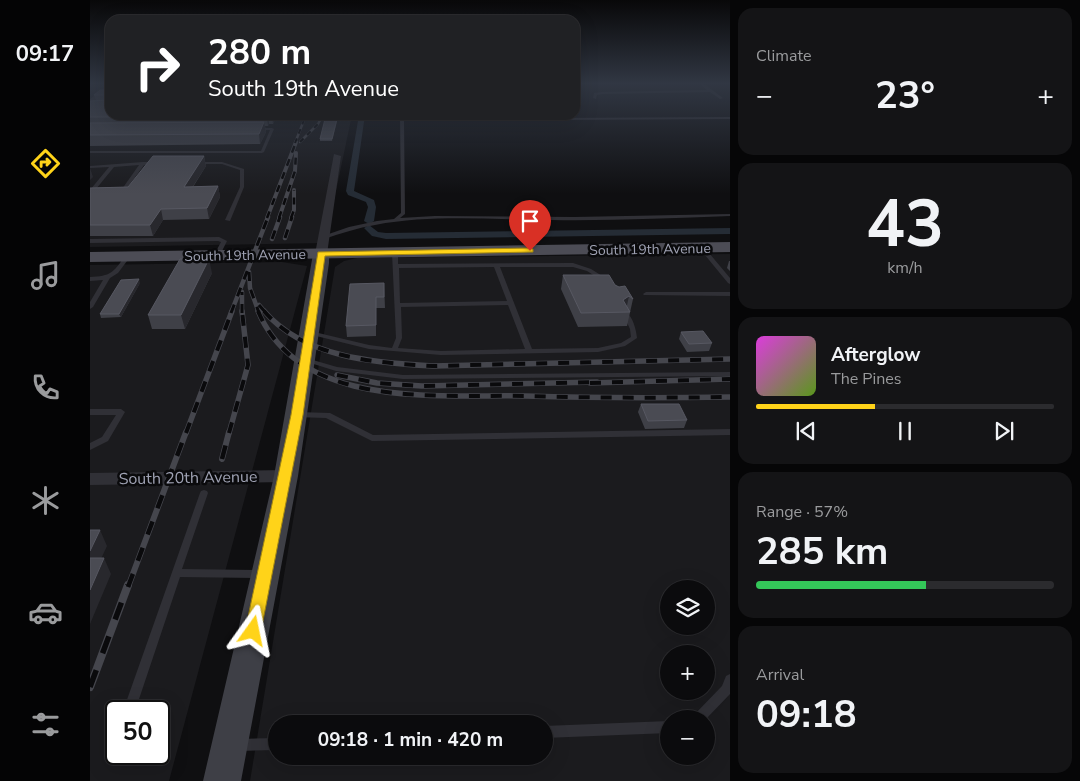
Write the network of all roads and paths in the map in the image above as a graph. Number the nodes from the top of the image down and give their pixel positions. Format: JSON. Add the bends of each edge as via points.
{"nodes":[{"id":1,"x":402,"y":120,"type":"edge"},
{"id":2,"x":254,"y":129,"type":"edge"},
{"id":3,"x":90,"y":152,"type":"edge"},
{"id":4,"x":338,"y":156,"type":"dead end"},
{"id":5,"x":162,"y":162,"type":"edge"},
{"id":6,"x":188,"y":162,"type":"edge"},
{"id":7,"x":143,"y":163,"type":"junction"},
{"id":8,"x":113,"y":165,"type":"junction"},
{"id":9,"x":90,"y":167,"type":"edge"},
{"id":10,"x":730,"y":215,"type":"edge"},
{"id":11,"x":228,"y":220,"type":"dead end"},
{"id":12,"x":392,"y":221,"type":"junction"},
{"id":13,"x":90,"y":241,"type":"edge"},
{"id":14,"x":322,"y":246,"type":"junction"},
{"id":15,"x":730,"y":247,"type":"edge"},
{"id":16,"x":702,"y":248,"type":"junction"},
{"id":17,"x":217,"y":255,"type":"junction"},
{"id":18,"x":90,"y":257,"type":"edge"},
{"id":19,"x":127,"y":257,"type":"junction"},
{"id":20,"x":533,"y":257,"type":"junction"},
{"id":21,"x":396,"y":259,"type":"junction"},
{"id":22,"x":496,"y":265,"type":"junction"},
{"id":23,"x":107,"y":278,"type":"junction"},
{"id":24,"x":90,"y":279,"type":"edge"},
{"id":25,"x":730,"y":282,"type":"edge"},
{"id":26,"x":610,"y":284,"type":"edge"},
{"id":27,"x":646,"y":294,"type":"dead end"},
{"id":28,"x":730,"y":294,"type":"edge"},
{"id":29,"x":511,"y":303,"type":"junction"},
{"id":30,"x":398,"y":305,"type":"junction"},
{"id":31,"x":90,"y":307,"type":"edge"},
{"id":32,"x":626,"y":314,"type":"edge"},
{"id":33,"x":308,"y":346,"type":"junction"},
{"id":34,"x":394,"y":350,"type":"junction"},
{"id":35,"x":529,"y":351,"type":"junction"},
{"id":36,"x":730,"y":374,"type":"edge"},
{"id":37,"x":90,"y":412,"type":"edge"},
{"id":38,"x":297,"y":415,"type":"junction"},
{"id":39,"x":730,"y":432,"type":"edge"},
{"id":40,"x":90,"y":447,"type":"edge"},
{"id":41,"x":286,"y":476,"type":"junction"},
{"id":42,"x":90,"y":479,"type":"edge"},
{"id":43,"x":204,"y":493,"type":"dead end"},
{"id":44,"x":176,"y":573,"type":"junction"},
{"id":45,"x":265,"y":574,"type":"junction"},
{"id":46,"x":730,"y":680,"type":"edge"},
{"id":47,"x":133,"y":700,"type":"edge"},
{"id":48,"x":707,"y":710,"type":"edge"},
{"id":49,"x":660,"y":727,"type":"edge"},
{"id":50,"x":553,"y":732,"type":"edge"},
{"id":51,"x":268,"y":744,"type":"edge"},
{"id":52,"x":229,"y":746,"type":"junction"},
{"id":53,"x":222,"y":781,"type":"edge"}],
"edges":[{"from":1,"to":12,"type":"lane","via":[[404,214]]},
{"from":2,"to":3,"type":"lane","via":[[272,129],[262,152]]},
{"from":4,"to":14,"type":"street"},
{"from":5,"to":7,"type":"lane"},
{"from":6,"to":11,"type":"lane","via":[[222,163],[242,169],[242,187]]},
{"from":7,"to":8,"type":"lane"},
{"from":7,"to":8,"type":"lane","via":[[123,190],[92,190]]},
{"from":8,"to":9,"type":"lane"},
{"from":10,"to":12,"type":"lane"},
{"from":12,"to":14,"type":"lane","via":[[348,228]]},
{"from":13,"to":17,"type":"lane","via":[[219,238],[224,241]]},
{"from":14,"to":17,"type":"main road","name":"South 19th Avenue"},
{"from":14,"to":21,"type":"main road","name":"South 19th Avenue"},
{"from":14,"to":33,"type":"main road"},
{"from":15,"to":16,"type":"main road","name":"South 19th Avenue"},
{"from":16,"to":20,"type":"main road","name":"South 19th Avenue"},
{"from":16,"to":25,"type":"lane"},
{"from":17,"to":19,"type":"main road","name":"South 19th Avenue"},
{"from":18,"to":19,"type":"main road","name":"South 19th Avenue"},
{"from":19,"to":23,"type":"lane","via":[[116,274]]},
{"from":20,"to":21,"type":"main road","name":"South 19th Avenue"},
{"from":20,"to":22,"type":"lane"},
{"from":20,"to":26,"type":"lane","via":[[590,270]]},
{"from":21,"to":22,"type":"lane"},
{"from":21,"to":30,"type":"lane"},
{"from":22,"to":29,"type":"lane"},
{"from":23,"to":24,"type":"lane"},
{"from":23,"to":31,"type":"lane"},
{"from":27,"to":28,"type":"lane"},
{"from":29,"to":30,"type":"lane"},
{"from":29,"to":35,"type":"lane"},
{"from":30,"to":34,"type":"lane","via":[[399,338]]},
{"from":32,"to":35,"type":"lane","via":[[634,338],[624,345],[598,350]]},
{"from":33,"to":34,"type":"lane"},
{"from":33,"to":36,"type":"lane","via":[[336,369],[403,377]]},
{"from":33,"to":38,"type":"main road"},
{"from":34,"to":35,"type":"lane"},
{"from":37,"to":40,"type":"lane","via":[[121,412],[105,439]]},
{"from":38,"to":39,"type":"lane","via":[[328,415],[372,438]]},
{"from":38,"to":41,"type":"main road"},
{"from":41,"to":42,"type":"street","name":"South 20th Avenue"},
{"from":41,"to":45,"type":"main road"},
{"from":43,"to":44,"type":"lane"},
{"from":44,"to":45,"type":"lane"},
{"from":44,"to":47,"type":"lane"},
{"from":45,"to":52,"type":"main road"},
{"from":46,"to":48,"type":"lane","via":[[727,689]]},
{"from":49,"to":50,"type":"lane"},
{"from":51,"to":52,"type":"lane"},
{"from":52,"to":53,"type":"main road"}]}
